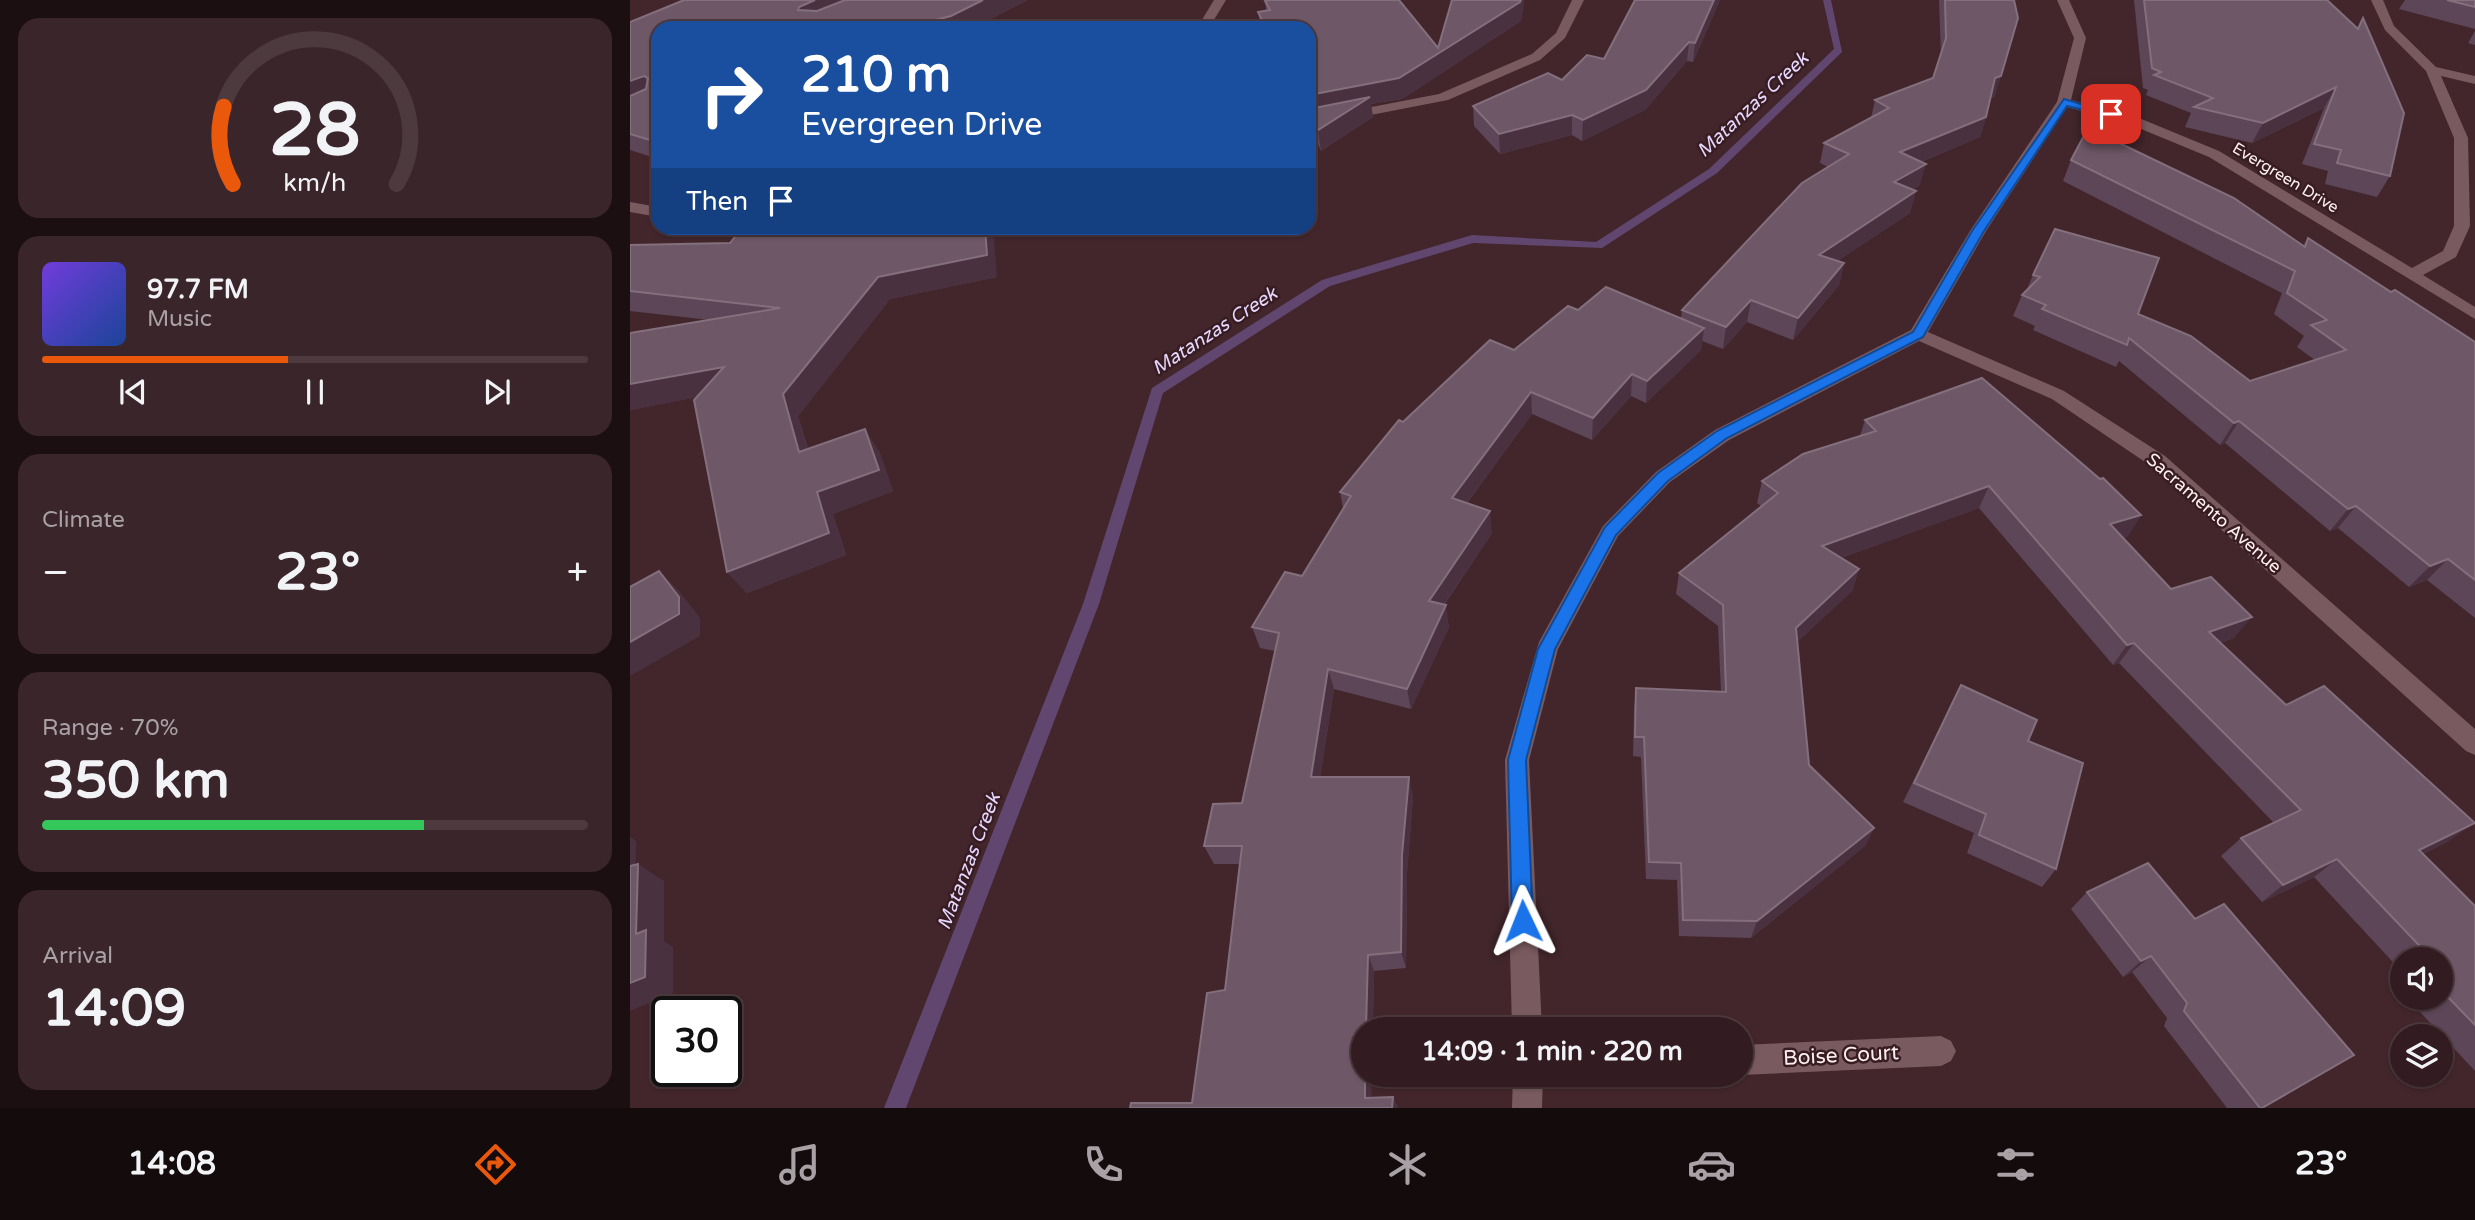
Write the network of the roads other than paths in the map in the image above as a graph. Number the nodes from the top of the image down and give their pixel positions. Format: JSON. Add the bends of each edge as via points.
{"nodes":[{"id":1,"x":1220,"y":0,"type":"edge"},
{"id":2,"x":1578,"y":0,"type":"edge"},
{"id":3,"x":2063,"y":0,"type":"edge"},
{"id":4,"x":2377,"y":0,"type":"edge"},
{"id":5,"x":1207,"y":21,"type":"edge"},
{"id":6,"x":2432,"y":70,"type":"junction"},
{"id":7,"x":2475,"y":80,"type":"edge"},
{"id":8,"x":2064,"y":102,"type":"junction"},
{"id":9,"x":1316,"y":122,"type":"edge"},
{"id":10,"x":630,"y":207,"type":"edge"},
{"id":11,"x":651,"y":211,"type":"edge"},
{"id":12,"x":2468,"y":228,"type":"edge"},
{"id":13,"x":2414,"y":274,"type":"junction"},
{"id":14,"x":2475,"y":314,"type":"edge"},
{"id":15,"x":1918,"y":334,"type":"junction"},
{"id":16,"x":2475,"y":744,"type":"edge"},
{"id":17,"x":1527,"y":1017,"type":"edge"},
{"id":18,"x":1941,"y":1051,"type":"dead end"},
{"id":19,"x":1753,"y":1059,"type":"edge"},
{"id":20,"x":1528,"y":1087,"type":"edge"},
{"id":21,"x":1527,"y":1108,"type":"edge"}],
"edges":[{"from":1,"to":5,"type":"street"},
{"from":2,"to":9,"type":"street","via":[[1561,35],[1536,57],[1443,97]]},
{"from":3,"to":8,"type":"street","via":[[2080,38]]},
{"from":4,"to":6,"type":"street","via":[[2389,26]]},
{"from":6,"to":7,"type":"street"},
{"from":6,"to":12,"type":"street","via":[[2462,138]]},
{"from":8,"to":13,"type":"street","name":"Evergreen Drive","via":[[2134,121],[2214,154]]},
{"from":8,"to":15,"type":"street","via":[[1978,231]]},
{"from":10,"to":11,"type":"street"},
{"from":12,"to":13,"type":"street","via":[[2450,254]]},
{"from":13,"to":14,"type":"street","name":"Evergreen Drive"},
{"from":15,"to":16,"type":"street","name":"Sacramento Avenue","via":[[2058,395],[2158,461]]},
{"from":15,"to":17,"type":"street","via":[[1722,435],[1663,477],[1610,531],[1547,649],[1517,760]]},
{"from":18,"to":19,"type":"street","name":"Boise Court"},
{"from":20,"to":21,"type":"street"}]}
